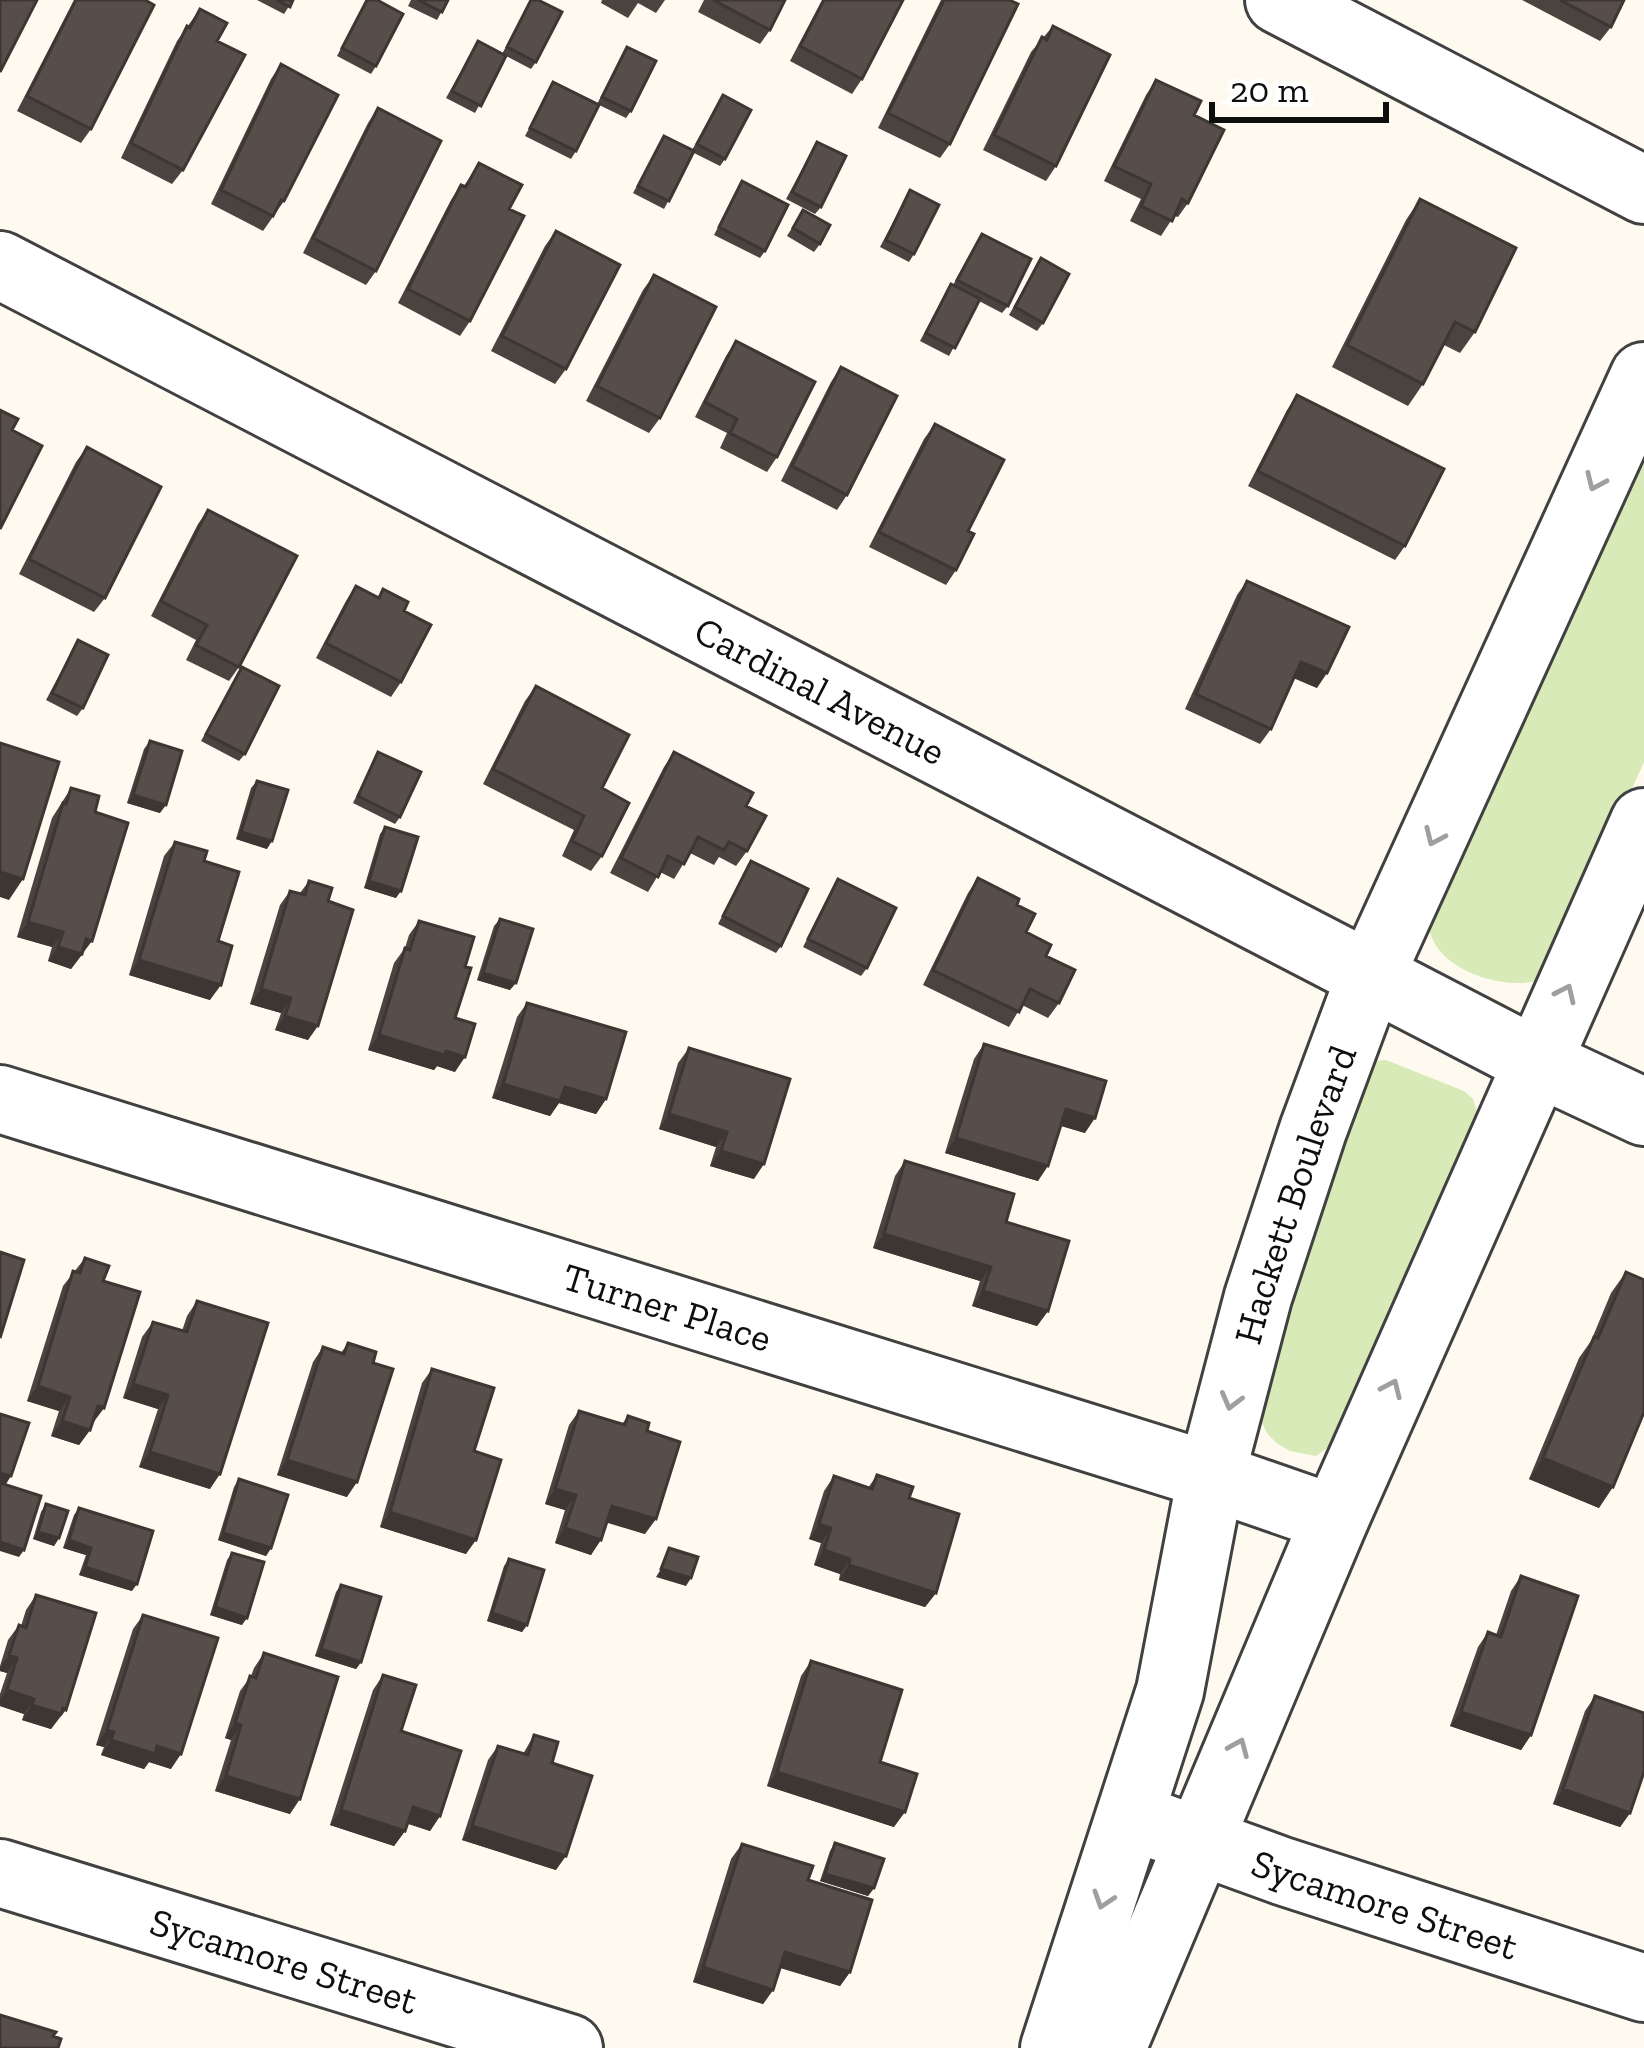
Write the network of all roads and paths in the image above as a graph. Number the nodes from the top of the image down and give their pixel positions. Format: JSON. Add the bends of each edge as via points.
{"nodes":[{"id":1,"x":1279,"y":0,"type":"edge"},
{"id":2,"x":1644,"y":190,"type":"edge"},
{"id":3,"x":0,"y":265,"type":"edge"},
{"id":4,"x":1644,"y":376,"type":"edge"},
{"id":5,"x":1644,"y":822,"type":"edge"},
{"id":6,"x":1371,"y":974,"type":"junction"},
{"id":7,"x":1535,"y":1061,"type":"junction"},
{"id":8,"x":0,"y":1099,"type":"edge"},
{"id":9,"x":1644,"y":1112,"type":"edge"},
{"id":10,"x":1211,"y":1476,"type":"junction"},
{"id":11,"x":1335,"y":1519,"type":"junction"},
{"id":12,"x":1130,"y":1815,"type":"junction"},
{"id":13,"x":1198,"y":1841,"type":"junction"},
{"id":14,"x":0,"y":1873,"type":"edge"},
{"id":15,"x":1644,"y":1988,"type":"edge"},
{"id":16,"x":569,"y":2048,"type":"edge"},
{"id":17,"x":1054,"y":2048,"type":"edge"},
{"id":18,"x":1112,"y":2048,"type":"edge"}],
"edges":[{"from":1,"to":2,"type":"street"},
{"from":3,"to":6,"type":"street","name":"Cardinal Avenue"},
{"from":4,"to":6,"type":"street","name":"Hackett Boulevard","one_way":true},
{"from":7,"to":5,"type":"street","one_way":true},
{"from":6,"to":7,"type":"street","name":"Cardinal Avenue"},
{"from":6,"to":10,"type":"street","name":"Hackett Boulevard","one_way":true,"via":[[1264,1276]]},
{"from":7,"to":9,"type":"street","name":"Cardinal Avenue"},
{"from":11,"to":7,"type":"street","one_way":true},
{"from":8,"to":10,"type":"street","name":"Turner Place"},
{"from":10,"to":11,"type":"street","name":"Turner Place"},
{"from":10,"to":12,"type":"street","name":"Hackett Boulevard","via":[[1170,1691]]},
{"from":13,"to":11,"type":"street","one_way":true},
{"from":12,"to":13,"type":"street","name":"Sycamore Street"},
{"from":12,"to":17,"type":"street","name":"Hackett Boulevard","one_way":true},
{"from":13,"to":15,"type":"street","name":"Sycamore Street"},
{"from":13,"to":18,"type":"street"},
{"from":14,"to":16,"type":"street","name":"Sycamore Street"}]}
